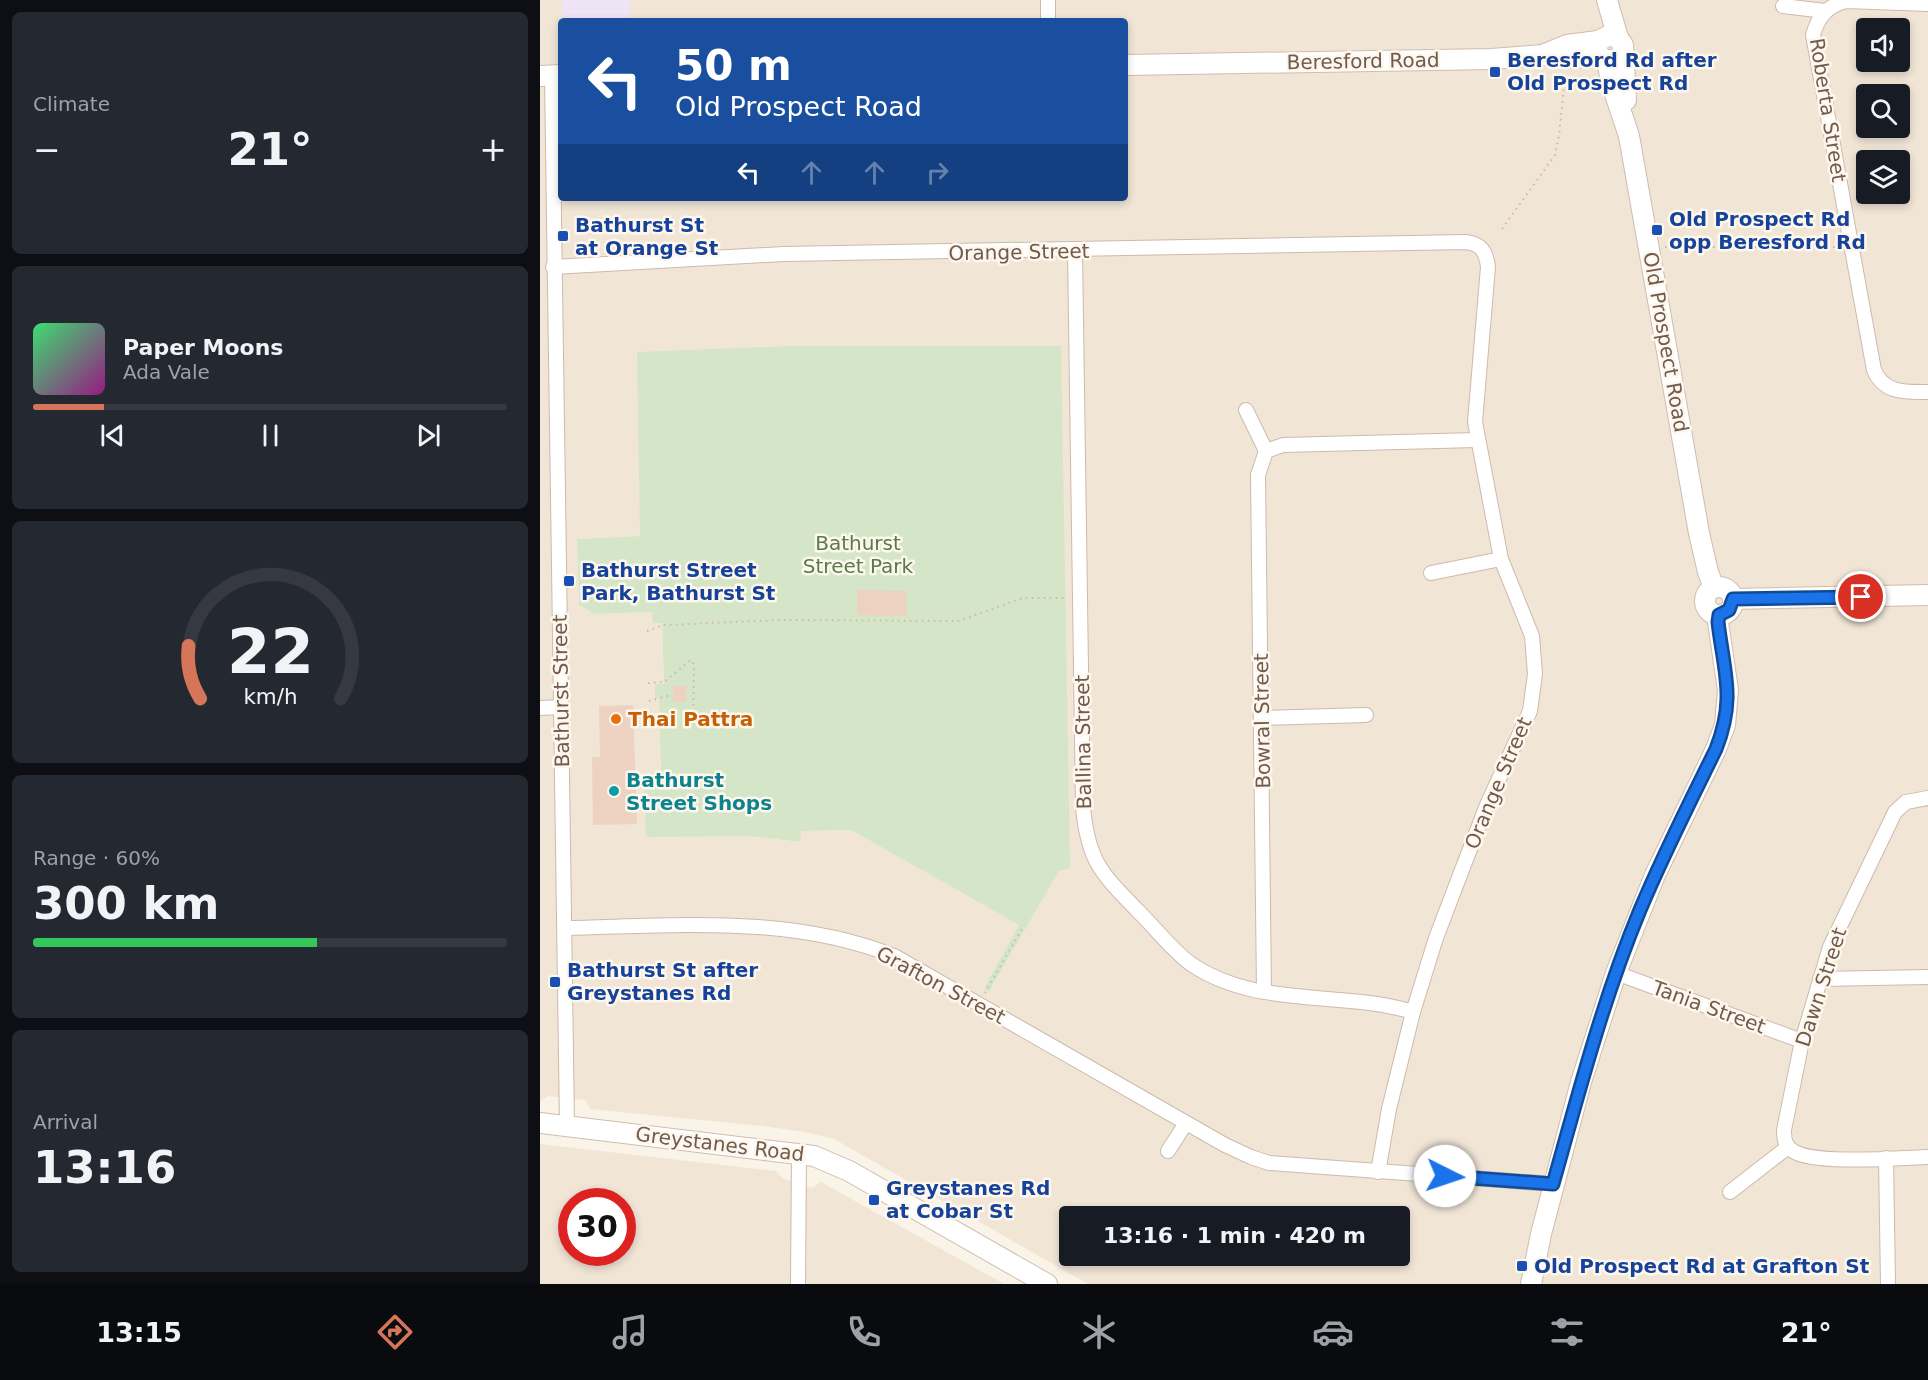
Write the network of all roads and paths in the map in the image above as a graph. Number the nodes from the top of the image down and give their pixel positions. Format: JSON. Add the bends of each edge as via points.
{"nodes":[{"id":1,"x":1048,"y":0,"type":"edge"},
{"id":2,"x":1599,"y":0,"type":"edge"},
{"id":3,"x":1607,"y":0,"type":"edge"},
{"id":4,"x":1928,"y":4,"type":"edge"},
{"id":5,"x":1783,"y":6,"type":"dead end"},
{"id":6,"x":1825,"y":11,"type":"junction"},
{"id":7,"x":1048,"y":18,"type":"edge"},
{"id":8,"x":1608,"y":48,"type":"junction"},
{"id":9,"x":1128,"y":65,"type":"edge"},
{"id":10,"x":551,"y":76,"type":"edge"},
{"id":11,"x":1565,"y":76,"type":"dead end"},
{"id":12,"x":1502,"y":229,"type":"dead end"},
{"id":13,"x":1665,"y":247,"type":"dead end"},
{"id":14,"x":1837,"y":247,"type":"dead end"},
{"id":15,"x":1075,"y":251,"type":"junction"},
{"id":16,"x":553,"y":267,"type":"junction"},
{"id":17,"x":1928,"y":392,"type":"edge"},
{"id":18,"x":1246,"y":410,"type":"dead end"},
{"id":19,"x":1477,"y":440,"type":"junction"},
{"id":20,"x":1266,"y":451,"type":"junction"},
{"id":21,"x":1501,"y":559,"type":"junction"},
{"id":22,"x":1431,"y":573,"type":"dead end"},
{"id":23,"x":1714,"y":588,"type":"junction"},
{"id":24,"x":1928,"y":595,"type":"edge"},
{"id":25,"x":1080,"y":597,"type":"junction"},
{"id":26,"x":1733,"y":599,"type":"junction"},
{"id":27,"x":1719,"y":615,"type":"junction"},
{"id":28,"x":647,"y":631,"type":"dead end"},
{"id":29,"x":648,"y":683,"type":"dead end"},
{"id":30,"x":671,"y":695,"type":"dead end"},
{"id":31,"x":648,"y":701,"type":"dead end"},
{"id":32,"x":562,"y":707,"type":"junction"},
{"id":33,"x":540,"y":708,"type":"edge"},
{"id":34,"x":1366,"y":715,"type":"dead end"},
{"id":35,"x":1262,"y":718,"type":"junction"},
{"id":36,"x":693,"y":727,"type":"dead end"},
{"id":37,"x":1928,"y":798,"type":"edge"},
{"id":38,"x":1024,"y":925,"type":"dead end"},
{"id":39,"x":564,"y":928,"type":"junction"},
{"id":40,"x":1616,"y":973,"type":"junction"},
{"id":41,"x":1928,"y":977,"type":"edge"},
{"id":42,"x":1820,"y":979,"type":"junction"},
{"id":43,"x":1263,"y":992,"type":"junction"},
{"id":44,"x":985,"y":993,"type":"dead end"},
{"id":45,"x":1413,"y":1012,"type":"junction"},
{"id":46,"x":1802,"y":1041,"type":"junction"},
{"id":47,"x":540,"y":1123,"type":"edge"},
{"id":48,"x":1186,"y":1123,"type":"junction"},
{"id":49,"x":567,"y":1126,"type":"junction"},
{"id":50,"x":1788,"y":1147,"type":"junction"},
{"id":51,"x":1168,"y":1151,"type":"dead end"},
{"id":52,"x":799,"y":1152,"type":"junction"},
{"id":53,"x":1886,"y":1158,"type":"junction"},
{"id":54,"x":1928,"y":1158,"type":"edge"},
{"id":55,"x":1378,"y":1172,"type":"junction"},
{"id":56,"x":1553,"y":1184,"type":"junction"},
{"id":57,"x":1730,"y":1192,"type":"dead end"},
{"id":58,"x":798,"y":1284,"type":"edge"},
{"id":59,"x":1047,"y":1284,"type":"edge"},
{"id":60,"x":1531,"y":1284,"type":"edge"},
{"id":61,"x":1888,"y":1284,"type":"edge"}],
"edges":[{"from":1,"to":7,"type":"street"},
{"from":2,"to":8,"type":"main road"},
{"from":3,"to":8,"type":"main road","name":"Old Prospect Road"},
{"from":4,"to":6,"type":"street","name":"Roberta Street","via":[[1852,0]]},
{"from":5,"to":6,"type":"street","name":"Roberta Street"},
{"from":6,"to":17,"type":"street","name":"Roberta Street","via":[[1815,27],[1813,44],[1874,370],[1881,390]]},
{"from":8,"to":9,"type":"main road","name":"Beresford Road","via":[[1567,58],[1543,55]]},
{"from":8,"to":23,"type":"main road","name":"Old Prospect Road","via":[[1612,85],[1629,136],[1699,532]]},
{"from":10,"to":16,"type":"street","name":"Bathurst Street"},
{"from":11,"to":12,"type":"path","via":[[1555,155]]},
{"from":13,"to":14,"type":"path"},
{"from":15,"to":16,"type":"street","name":"Orange Street","via":[[783,254]]},
{"from":15,"to":19,"type":"street","name":"Orange Street","via":[[1466,243],[1485,246],[1488,267],[1474,409]]},
{"from":15,"to":25,"type":"street","name":"Ballina Street"},
{"from":16,"to":32,"type":"street","name":"Bathurst Street"},
{"from":18,"to":20,"type":"street"},
{"from":19,"to":20,"type":"street","via":[[1283,445]]},
{"from":19,"to":21,"type":"street","name":"Orange Street"},
{"from":20,"to":35,"type":"street","name":"Bowral Street","via":[[1258,475]]},
{"from":21,"to":22,"type":"street"},
{"from":21,"to":45,"type":"street","name":"Orange Street","via":[[1532,636],[1535,674],[1530,711],[1460,875]]},
{"from":23,"to":26,"type":"main road","via":[[1726,589]]},
{"from":23,"to":27,"type":"main road","via":[[1707,593],[1706,603],[1710,611]]},
{"from":24,"to":26,"type":"main road"},
{"from":25,"to":28,"type":"path","via":[[1022,598],[959,621],[781,620],[663,626]]},
{"from":25,"to":43,"type":"street","name":"Ballina Street","via":[[1083,807],[1093,857],[1108,881],[1183,958],[1220,980]]},
{"from":26,"to":27,"type":"main road","via":[[1729,610]]},
{"from":27,"to":40,"type":"main road","via":[[1728,690],[1725,725]]},
{"from":29,"to":36,"type":"path","via":[[664,682],[690,660],[694,665]]},
{"from":30,"to":31,"type":"path"},
{"from":32,"to":33,"type":"street"},
{"from":32,"to":39,"type":"street","name":"Bathurst Street"},
{"from":34,"to":35,"type":"street"},
{"from":35,"to":43,"type":"street","name":"Bowral Street"},
{"from":37,"to":42,"type":"street","name":"Dawn Street","via":[[1900,798],[1830,947]]},
{"from":38,"to":44,"type":"path"},
{"from":39,"to":48,"type":"street","name":"Grafton Street","via":[[778,928],[864,944],[963,994]]},
{"from":39,"to":49,"type":"street","name":"Bathurst Street"},
{"from":40,"to":46,"type":"street","name":"Tania Street"},
{"from":40,"to":56,"type":"main road"},
{"from":41,"to":42,"type":"street"},
{"from":42,"to":46,"type":"street","name":"Dawn Street"},
{"from":43,"to":45,"type":"street","name":"Ballina Street"},
{"from":45,"to":55,"type":"street","name":"Orange Street"},
{"from":46,"to":50,"type":"street","name":"Dawn Street","via":[[1785,1118]]},
{"from":47,"to":49,"type":"main road","name":"Greystanes Road"},
{"from":48,"to":51,"type":"street"},
{"from":48,"to":55,"type":"street","name":"Grafton Street","via":[[1269,1163]]},
{"from":49,"to":52,"type":"main road","name":"Greystanes Road"},
{"from":50,"to":53,"type":"street","via":[[1809,1157]]},
{"from":50,"to":57,"type":"street"},
{"from":52,"to":58,"type":"street"},
{"from":52,"to":59,"type":"main road","name":"Greystanes Road","via":[[836,1164]]},
{"from":53,"to":54,"type":"street"},
{"from":53,"to":61,"type":"street"},
{"from":55,"to":56,"type":"street","name":"Grafton Street"},
{"from":56,"to":60,"type":"main road"}]}
